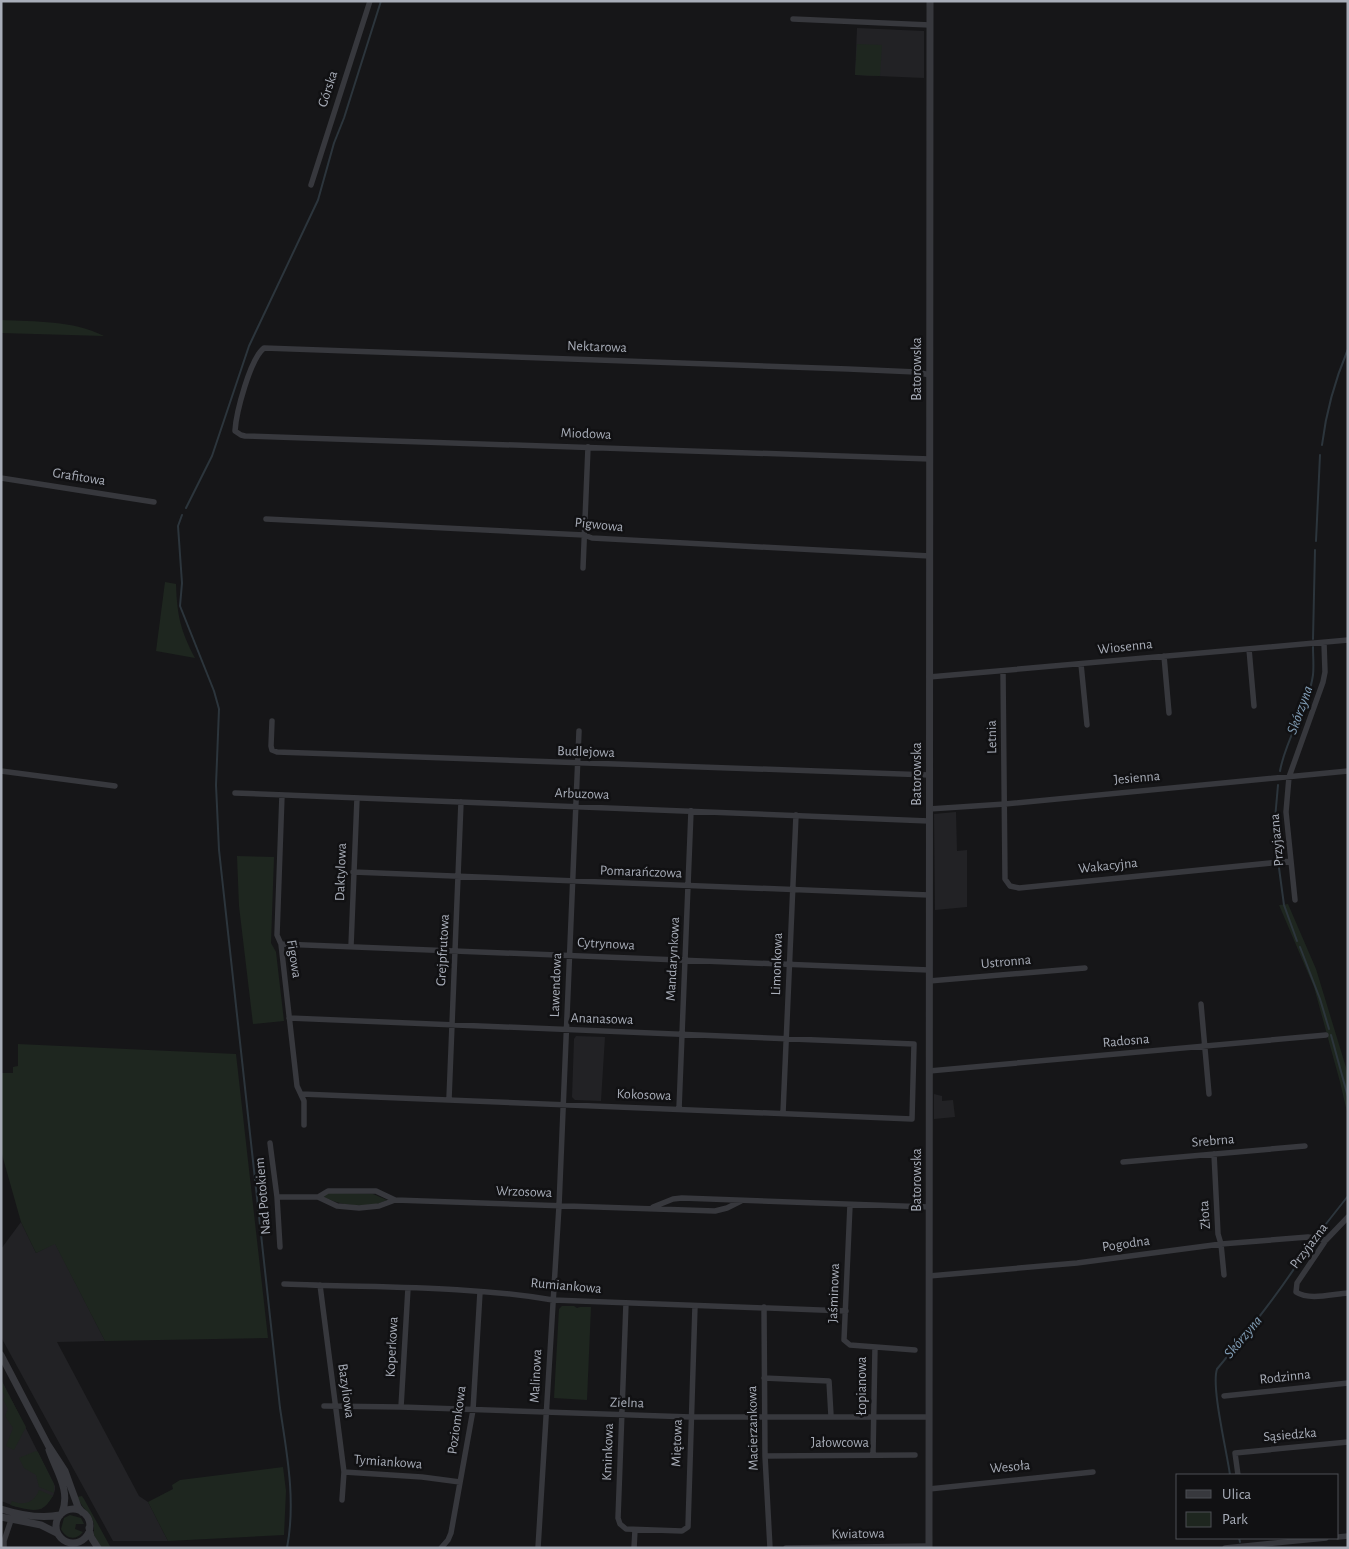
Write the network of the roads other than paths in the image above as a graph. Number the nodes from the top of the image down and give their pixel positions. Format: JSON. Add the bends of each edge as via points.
{"nodes":[{"id":1,"x":370,"y":1,"type":"edge"},
{"id":2,"x":930,"y":1,"type":"edge"},
{"id":3,"x":793,"y":19,"type":"dead end"},
{"id":4,"x":930,"y":25,"type":"junction"},
{"id":5,"x":311,"y":185,"type":"dead end"},
{"id":6,"x":930,"y":375,"type":"junction"},
{"id":7,"x":241,"y":436,"type":"joint"},
{"id":8,"x":588,"y":447,"type":"junction"},
{"id":9,"x":930,"y":459,"type":"junction"},
{"id":10,"x":1,"y":478,"type":"edge"},
{"id":11,"x":154,"y":502,"type":"dead end"},
{"id":12,"x":266,"y":519,"type":"dead end"},
{"id":13,"x":584,"y":535,"type":"junction"},
{"id":14,"x":930,"y":556,"type":"junction"},
{"id":15,"x":583,"y":568,"type":"dead end"},
{"id":16,"x":1348,"y":640,"type":"edge"},
{"id":17,"x":1324,"y":643,"type":"junction"},
{"id":18,"x":1249,"y":649,"type":"junction"},
{"id":19,"x":1164,"y":656,"type":"junction"},
{"id":20,"x":1080,"y":664,"type":"junction"},
{"id":21,"x":1003,"y":671,"type":"junction"},
{"id":22,"x":929,"y":677,"type":"junction"},
{"id":23,"x":1254,"y":706,"type":"dead end"},
{"id":24,"x":1169,"y":713,"type":"dead end"},
{"id":25,"x":272,"y":721,"type":"dead end"},
{"id":26,"x":1087,"y":725,"type":"dead end"},
{"id":27,"x":579,"y":731,"type":"dead end"},
{"id":28,"x":578,"y":764,"type":"junction"},
{"id":29,"x":1,"y":771,"type":"edge"},
{"id":30,"x":1348,"y":771,"type":"edge"},
{"id":31,"x":929,"y":776,"type":"junction"},
{"id":32,"x":1289,"y":777,"type":"junction"},
{"id":33,"x":115,"y":786,"type":"dead end"},
{"id":34,"x":235,"y":793,"type":"dead end"},
{"id":35,"x":282,"y":795,"type":"junction"},
{"id":36,"x":357,"y":798,"type":"junction"},
{"id":37,"x":461,"y":802,"type":"junction"},
{"id":38,"x":1005,"y":804,"type":"junction"},
{"id":39,"x":576,"y":806,"type":"junction"},
{"id":40,"x":929,"y":809,"type":"junction"},
{"id":41,"x":691,"y":811,"type":"junction"},
{"id":42,"x":796,"y":815,"type":"junction"},
{"id":43,"x":929,"y":821,"type":"junction"},
{"id":44,"x":1291,"y":861,"type":"junction"},
{"id":45,"x":353,"y":872,"type":"junction"},
{"id":46,"x":459,"y":876,"type":"junction"},
{"id":47,"x":573,"y":881,"type":"junction"},
{"id":48,"x":689,"y":886,"type":"junction"},
{"id":49,"x":792,"y":890,"type":"junction"},
{"id":50,"x":929,"y":895,"type":"junction"},
{"id":51,"x":1295,"y":900,"type":"dead end"},
{"id":52,"x":281,"y":944,"type":"junction"},
{"id":53,"x":351,"y":946,"type":"junction"},
{"id":54,"x":456,"y":950,"type":"junction"},
{"id":55,"x":570,"y":955,"type":"junction"},
{"id":56,"x":685,"y":960,"type":"junction"},
{"id":57,"x":789,"y":965,"type":"junction"},
{"id":58,"x":1085,"y":968,"type":"dead end"},
{"id":59,"x":929,"y":970,"type":"junction"},
{"id":60,"x":929,"y":980,"type":"junction"},
{"id":61,"x":1201,"y":1004,"type":"dead end"},
{"id":62,"x":290,"y":1018,"type":"junction"},
{"id":63,"x":452,"y":1026,"type":"junction"},
{"id":64,"x":567,"y":1030,"type":"junction"},
{"id":65,"x":682,"y":1035,"type":"junction"},
{"id":66,"x":1326,"y":1035,"type":"dead end"},
{"id":67,"x":786,"y":1039,"type":"junction"},
{"id":68,"x":914,"y":1044,"type":"joint"},
{"id":69,"x":1205,"y":1046,"type":"junction"},
{"id":70,"x":929,"y":1071,"type":"junction"},
{"id":71,"x":301,"y":1094,"type":"junction"},
{"id":72,"x":1209,"y":1094,"type":"dead end"},
{"id":73,"x":450,"y":1099,"type":"junction"},
{"id":74,"x":564,"y":1104,"type":"junction"},
{"id":75,"x":679,"y":1109,"type":"junction"},
{"id":76,"x":783,"y":1113,"type":"junction"},
{"id":77,"x":304,"y":1125,"type":"dead end"},
{"id":78,"x":270,"y":1143,"type":"dead end"},
{"id":79,"x":1306,"y":1146,"type":"dead end"},
{"id":80,"x":1214,"y":1154,"type":"junction"},
{"id":81,"x":1123,"y":1162,"type":"dead end"},
{"id":82,"x":277,"y":1197,"type":"junction"},
{"id":83,"x":318,"y":1197,"type":"junction"},
{"id":84,"x":395,"y":1200,"type":"junction"},
{"id":85,"x":741,"y":1201,"type":"junction"},
{"id":86,"x":850,"y":1205,"type":"junction"},
{"id":87,"x":559,"y":1206,"type":"junction"},
{"id":88,"x":929,"y":1207,"type":"junction"},
{"id":89,"x":651,"y":1208,"type":"junction"},
{"id":90,"x":1348,"y":1217,"type":"edge"},
{"id":91,"x":1326,"y":1240,"type":"junction"},
{"id":92,"x":1221,"y":1244,"type":"junction"},
{"id":93,"x":280,"y":1247,"type":"dead end"},
{"id":94,"x":1224,"y":1275,"type":"dead end"},
{"id":95,"x":929,"y":1276,"type":"junction"},
{"id":96,"x":284,"y":1284,"type":"dead end"},
{"id":97,"x":320,"y":1285,"type":"junction"},
{"id":98,"x":408,"y":1288,"type":"junction"},
{"id":99,"x":480,"y":1292,"type":"junction"},
{"id":100,"x":1348,"y":1293,"type":"edge"},
{"id":101,"x":553,"y":1300,"type":"junction"},
{"id":102,"x":626,"y":1303,"type":"junction"},
{"id":103,"x":695,"y":1306,"type":"junction"},
{"id":104,"x":764,"y":1307,"type":"junction"},
{"id":105,"x":846,"y":1311,"type":"junction"},
{"id":106,"x":875,"y":1347,"type":"junction"},
{"id":107,"x":915,"y":1350,"type":"dead end"},
{"id":108,"x":1,"y":1355,"type":"edge"},
{"id":109,"x":764,"y":1378,"type":"junction"},
{"id":110,"x":1348,"y":1383,"type":"edge"},
{"id":111,"x":1224,"y":1396,"type":"dead end"},
{"id":112,"x":335,"y":1405,"type":"junction"},
{"id":113,"x":324,"y":1406,"type":"dead end"},
{"id":114,"x":401,"y":1406,"type":"junction"},
{"id":115,"x":473,"y":1410,"type":"junction"},
{"id":116,"x":546,"y":1412,"type":"junction"},
{"id":117,"x":621,"y":1416,"type":"junction"},
{"id":118,"x":831,"y":1416,"type":"junction"},
{"id":119,"x":875,"y":1416,"type":"junction"},
{"id":120,"x":929,"y":1417,"type":"junction"},
{"id":121,"x":690,"y":1418,"type":"junction"},
{"id":122,"x":764,"y":1418,"type":"junction"},
{"id":123,"x":1348,"y":1442,"type":"edge"},
{"id":124,"x":48,"y":1445,"type":"junction"},
{"id":125,"x":915,"y":1455,"type":"dead end"},
{"id":126,"x":765,"y":1456,"type":"junction"},
{"id":127,"x":874,"y":1456,"type":"junction"},
{"id":128,"x":344,"y":1472,"type":"junction"},
{"id":129,"x":1093,"y":1472,"type":"dead end"},
{"id":130,"x":1238,"y":1474,"type":"edge"},
{"id":131,"x":460,"y":1482,"type":"junction"},
{"id":132,"x":929,"y":1488,"type":"junction"},
{"id":133,"x":342,"y":1500,"type":"dead end"},
{"id":134,"x":1,"y":1509,"type":"edge"},
{"id":135,"x":82,"y":1512,"type":"junction"},
{"id":136,"x":61,"y":1514,"type":"junction"},
{"id":137,"x":1,"y":1517,"type":"edge"},
{"id":138,"x":11,"y":1520,"type":"junction"},
{"id":139,"x":89,"y":1528,"type":"junction"},
{"id":140,"x":635,"y":1530,"type":"junction"},
{"id":141,"x":57,"y":1533,"type":"junction"},
{"id":142,"x":1248,"y":1539,"type":"edge"},
{"id":143,"x":1315,"y":1539,"type":"edge"},
{"id":144,"x":74,"y":1543,"type":"junction"},
{"id":145,"x":1249,"y":1545,"type":"junction"},
{"id":146,"x":929,"y":1547,"type":"edge"},
{"id":147,"x":4,"y":1548,"type":"edge"},
{"id":148,"x":85,"y":1548,"type":"edge"},
{"id":149,"x":98,"y":1548,"type":"edge"},
{"id":150,"x":442,"y":1548,"type":"edge"},
{"id":151,"x":538,"y":1548,"type":"edge"},
{"id":152,"x":634,"y":1548,"type":"edge"},
{"id":153,"x":770,"y":1548,"type":"edge"},
{"id":154,"x":786,"y":1548,"type":"edge"},
{"id":155,"x":1225,"y":1548,"type":"edge"}],
"edges":[{"from":1,"to":5,"type":"street","name":"Górska"},
{"from":2,"to":4,"type":"street","name":"Batorowska"},
{"from":3,"to":4,"type":"street"},
{"from":4,"to":6,"type":"street","name":"Batorowska"},
{"from":6,"to":7,"type":"street","name":"Nektarowa","via":[[858,369],[264,348],[255,358],[242,398],[235,431]]},
{"from":6,"to":9,"type":"street","name":"Batorowska"},
{"from":7,"to":8,"type":"street","name":"Miodowa"},
{"from":8,"to":9,"type":"street","name":"Miodowa"},
{"from":8,"to":13,"type":"street"},
{"from":9,"to":14,"type":"street","name":"Batorowska"},
{"from":10,"to":11,"type":"street","name":"Grafitowa"},
{"from":12,"to":13,"type":"street","name":"Pigwowa"},
{"from":13,"to":14,"type":"street","name":"Pigwowa","via":[[592,538]]},
{"from":13,"to":15,"type":"street"},
{"from":14,"to":22,"type":"street","name":"Batorowska"},
{"from":16,"to":17,"type":"street","name":"Wiosenna"},
{"from":17,"to":18,"type":"street","name":"Wiosenna"},
{"from":17,"to":32,"type":"street","via":[[1324,682]]},
{"from":18,"to":19,"type":"street","name":"Wiosenna"},
{"from":18,"to":23,"type":"street"},
{"from":19,"to":20,"type":"street","name":"Wiosenna"},
{"from":19,"to":24,"type":"street"},
{"from":20,"to":21,"type":"street","name":"Wiosenna"},
{"from":20,"to":26,"type":"street"},
{"from":21,"to":22,"type":"street","name":"Wiosenna"},
{"from":21,"to":38,"type":"street","name":"Letnia"},
{"from":22,"to":31,"type":"street","name":"Batorowska"},
{"from":25,"to":28,"type":"street","name":"Budlejowa","via":[[271,746],[277,752]]},
{"from":27,"to":28,"type":"street","name":"Lawendowa"},
{"from":28,"to":31,"type":"street","name":"Budlejowa"},
{"from":28,"to":39,"type":"street","name":"Lawendowa"},
{"from":29,"to":33,"type":"street"},
{"from":30,"to":32,"type":"street","name":"Jesienna"},
{"from":31,"to":40,"type":"street","name":"Batorowska"},
{"from":32,"to":38,"type":"street","name":"Jesienna"},
{"from":32,"to":44,"type":"street","name":"Przyjazna","via":[[1286,812]]},
{"from":34,"to":35,"type":"street","name":"Arbuzowa"},
{"from":35,"to":36,"type":"street","name":"Arbuzowa"},
{"from":35,"to":52,"type":"street","name":"Figowa","via":[[277,935]]},
{"from":36,"to":37,"type":"street","name":"Arbuzowa"},
{"from":36,"to":45,"type":"street","name":"Daktylowa"},
{"from":37,"to":39,"type":"street","name":"Arbuzowa"},
{"from":37,"to":46,"type":"street","name":"Grejpfrutowa"},
{"from":38,"to":40,"type":"street","name":"Jesienna"},
{"from":38,"to":44,"type":"street","name":"Wakacyjna","via":[[1005,879],[1010,886],[1019,888]]},
{"from":39,"to":41,"type":"street","name":"Arbuzowa"},
{"from":39,"to":47,"type":"street","name":"Lawendowa"},
{"from":40,"to":43,"type":"street","name":"Batorowska"},
{"from":41,"to":42,"type":"street","name":"Arbuzowa"},
{"from":41,"to":48,"type":"street","name":"Mandarynkowa"},
{"from":42,"to":43,"type":"street","name":"Arbuzowa"},
{"from":42,"to":49,"type":"street","name":"Limonkowa"},
{"from":43,"to":50,"type":"street","name":"Batorowska"},
{"from":44,"to":51,"type":"street","name":"Przyjazna"},
{"from":45,"to":46,"type":"street","name":"Pomarańczowa"},
{"from":45,"to":53,"type":"street","name":"Daktylowa"},
{"from":46,"to":47,"type":"street","name":"Pomarańczowa"},
{"from":46,"to":54,"type":"street","name":"Grejpfrutowa"},
{"from":47,"to":48,"type":"street","name":"Pomarańczowa"},
{"from":47,"to":55,"type":"street","name":"Lawendowa"},
{"from":48,"to":49,"type":"street","name":"Pomarańczowa"},
{"from":48,"to":56,"type":"street","name":"Mandarynkowa"},
{"from":49,"to":50,"type":"street","name":"Pomarańczowa"},
{"from":49,"to":57,"type":"street","name":"Limonkowa"},
{"from":50,"to":59,"type":"street","name":"Batorowska"},
{"from":52,"to":53,"type":"street","name":"Cytrynowa"},
{"from":52,"to":62,"type":"street","name":"Figowa"},
{"from":53,"to":54,"type":"street","name":"Cytrynowa"},
{"from":54,"to":55,"type":"street","name":"Cytrynowa"},
{"from":54,"to":63,"type":"street","name":"Grejpfrutowa"},
{"from":55,"to":56,"type":"street","name":"Cytrynowa"},
{"from":55,"to":64,"type":"street","name":"Lawendowa"},
{"from":56,"to":57,"type":"street","name":"Cytrynowa"},
{"from":56,"to":65,"type":"street","name":"Mandarynkowa"},
{"from":57,"to":59,"type":"street","name":"Cytrynowa"},
{"from":57,"to":67,"type":"street","name":"Limonkowa"},
{"from":58,"to":60,"type":"street","name":"Ustronna"},
{"from":59,"to":60,"type":"street","name":"Batorowska"},
{"from":60,"to":70,"type":"street","name":"Batorowska"},
{"from":61,"to":69,"type":"street"},
{"from":62,"to":63,"type":"street","name":"Ananasowa"},
{"from":62,"to":71,"type":"street","name":"Figowa","via":[[297,1086]]},
{"from":63,"to":64,"type":"street","name":"Ananasowa"},
{"from":63,"to":73,"type":"street","name":"Grejpfrutowa"},
{"from":64,"to":65,"type":"street","name":"Ananasowa"},
{"from":64,"to":74,"type":"street","name":"Lawendowa"},
{"from":65,"to":67,"type":"street","name":"Ananasowa"},
{"from":65,"to":75,"type":"street","name":"Mandarynkowa"},
{"from":66,"to":69,"type":"street","name":"Radosna"},
{"from":67,"to":68,"type":"street","name":"Ananasowa"},
{"from":67,"to":76,"type":"street","name":"Limonkowa"},
{"from":68,"to":76,"type":"street","name":"Kokosowa","via":[[912,1119]]},
{"from":69,"to":70,"type":"street","name":"Radosna"},
{"from":69,"to":72,"type":"street"},
{"from":70,"to":88,"type":"street","name":"Batorowska"},
{"from":71,"to":73,"type":"street","name":"Kokosowa"},
{"from":71,"to":77,"type":"street","name":"Figowa"},
{"from":73,"to":74,"type":"street","name":"Kokosowa"},
{"from":74,"to":75,"type":"street","name":"Kokosowa"},
{"from":74,"to":87,"type":"street","name":"Lawendowa"},
{"from":75,"to":76,"type":"street","name":"Kokosowa"},
{"from":78,"to":82,"type":"street","name":"Nad Potokiem"},
{"from":79,"to":80,"type":"street","name":"Srebrna"},
{"from":80,"to":81,"type":"street","name":"Srebrna"},
{"from":80,"to":92,"type":"street","name":"Złota"},
{"from":82,"to":83,"type":"street","name":"Wrzosowa"},
{"from":82,"to":93,"type":"street","name":"Nad Potokiem"},
{"from":83,"to":84,"type":"street","name":"Wrzosowa","via":[[337,1206],[359,1208],[380,1206]]},
{"from":83,"to":84,"type":"street","name":"Wrzosowa","via":[[328,1191],[376,1191]]},
{"from":84,"to":87,"type":"street","name":"Wrzosowa"},
{"from":85,"to":86,"type":"street","name":"Wrzosowa"},
{"from":85,"to":89,"type":"street","name":"Wrzosowa","via":[[673,1199]]},
{"from":85,"to":89,"type":"street","name":"Wrzosowa","via":[[715,1211]]},
{"from":86,"to":88,"type":"street","name":"Wrzosowa"},
{"from":86,"to":105,"type":"street","name":"Jaśminowa"},
{"from":87,"to":89,"type":"street","name":"Wrzosowa"},
{"from":87,"to":101,"type":"street","name":"Malinowa"},
{"from":88,"to":95,"type":"street","name":"Batorowska"},
{"from":90,"to":91,"type":"street","name":"Przyjazna"},
{"from":91,"to":92,"type":"street","name":"Pogodna","via":[[1308,1237]]},
{"from":91,"to":100,"type":"street","name":"Przyjazna","via":[[1297,1283],[1296,1292],[1302,1296]]},
{"from":92,"to":94,"type":"street","name":"Złota"},
{"from":92,"to":95,"type":"street","name":"Pogodna","via":[[1086,1262]]},
{"from":95,"to":120,"type":"street","name":"Batorowska"},
{"from":96,"to":97,"type":"street","name":"Rumiankowa"},
{"from":97,"to":98,"type":"street","name":"Rumiankowa"},
{"from":97,"to":112,"type":"street","name":"Bazyliowa"},
{"from":98,"to":99,"type":"street","name":"Rumiankowa"},
{"from":98,"to":114,"type":"street","name":"Koperkowa"},
{"from":99,"to":101,"type":"street","name":"Rumiankowa"},
{"from":99,"to":115,"type":"street","name":"Poziomkowa"},
{"from":101,"to":102,"type":"street","name":"Rumiankowa"},
{"from":101,"to":116,"type":"street","name":"Malinowa"},
{"from":102,"to":103,"type":"street","name":"Rumiankowa"},
{"from":102,"to":117,"type":"street","name":"Kminkowa"},
{"from":103,"to":104,"type":"street","name":"Rumiankowa"},
{"from":103,"to":121,"type":"street","name":"Miętowa"},
{"from":104,"to":105,"type":"street","name":"Rumiankowa"},
{"from":104,"to":109,"type":"street","name":"Macierzankowa"},
{"from":105,"to":106,"type":"street","name":"Jaśminowa","via":[[844,1340],[850,1345]]},
{"from":106,"to":107,"type":"street","name":"Jaśminowa"},
{"from":106,"to":119,"type":"street","name":"Łopianowa"},
{"from":108,"to":124,"type":"street"},
{"from":109,"to":118,"type":"street","via":[[829,1381]]},
{"from":109,"to":122,"type":"street","name":"Macierzankowa"},
{"from":110,"to":111,"type":"street","name":"Rodzinna"},
{"from":112,"to":113,"type":"street","name":"Zielna"},
{"from":112,"to":114,"type":"street","name":"Zielna"},
{"from":112,"to":128,"type":"street","name":"Bazyliowa"},
{"from":114,"to":115,"type":"street","name":"Zielna"},
{"from":115,"to":116,"type":"street","name":"Zielna"},
{"from":115,"to":131,"type":"street","name":"Poziomkowa"},
{"from":116,"to":117,"type":"street","name":"Zielna"},
{"from":116,"to":151,"type":"street","name":"Malinowa"},
{"from":117,"to":121,"type":"street","name":"Zielna"},
{"from":117,"to":140,"type":"street","name":"Kminkowa","via":[[618,1518],[622,1527]]},
{"from":118,"to":119,"type":"street","name":"Zielna"},
{"from":118,"to":122,"type":"street","name":"Zielna"},
{"from":119,"to":120,"type":"street","name":"Zielna"},
{"from":119,"to":127,"type":"street","name":"Łopianowa"},
{"from":120,"to":132,"type":"street","name":"Batorowska"},
{"from":121,"to":122,"type":"street","name":"Zielna"},
{"from":121,"to":140,"type":"street","name":"Miętowa","via":[[688,1526],[682,1531]]},
{"from":122,"to":126,"type":"street","name":"Macierzankowa"},
{"from":123,"to":130,"type":"street","name":"Sąsiedzka","via":[[1235,1453]]},
{"from":124,"to":135,"type":"street","via":[[65,1471]]},
{"from":124,"to":136,"type":"street","via":[[66,1496]]},
{"from":125,"to":127,"type":"street","name":"Jałowcowa"},
{"from":126,"to":127,"type":"street","name":"Jałowcowa"},
{"from":126,"to":153,"type":"street","name":"Macierzankowa"},
{"from":128,"to":131,"type":"street","name":"Tymiankowa","via":[[422,1476]]},
{"from":128,"to":133,"type":"street","name":"Bazyliowa"},
{"from":129,"to":132,"type":"street","name":"Wesoła"},
{"from":131,"to":150,"type":"street","name":"Poziomkowa","via":[[451,1533]]},
{"from":132,"to":146,"type":"street","name":"Batorowska"},
{"from":134,"to":136,"type":"street","via":[[31,1516]]},
{"from":135,"to":136,"type":"street","via":[[72,1510]]},
{"from":135,"to":139,"type":"street"},
{"from":136,"to":141,"type":"street","via":[[56,1525]]},
{"from":137,"to":138,"type":"street"},
{"from":138,"to":141,"type":"street","via":[[41,1525]]},
{"from":138,"to":147,"type":"street"},
{"from":139,"to":144,"type":"street","via":[[83,1539]]},
{"from":139,"to":149,"type":"street"},
{"from":140,"to":152,"type":"street"},
{"from":141,"to":144,"type":"street","via":[[64,1541]]},
{"from":142,"to":145,"type":"street"},
{"from":143,"to":145,"type":"street"},
{"from":144,"to":148,"type":"street"},
{"from":145,"to":155,"type":"street"},
{"from":146,"to":154,"type":"street","name":"Kwiatowa"}]}
